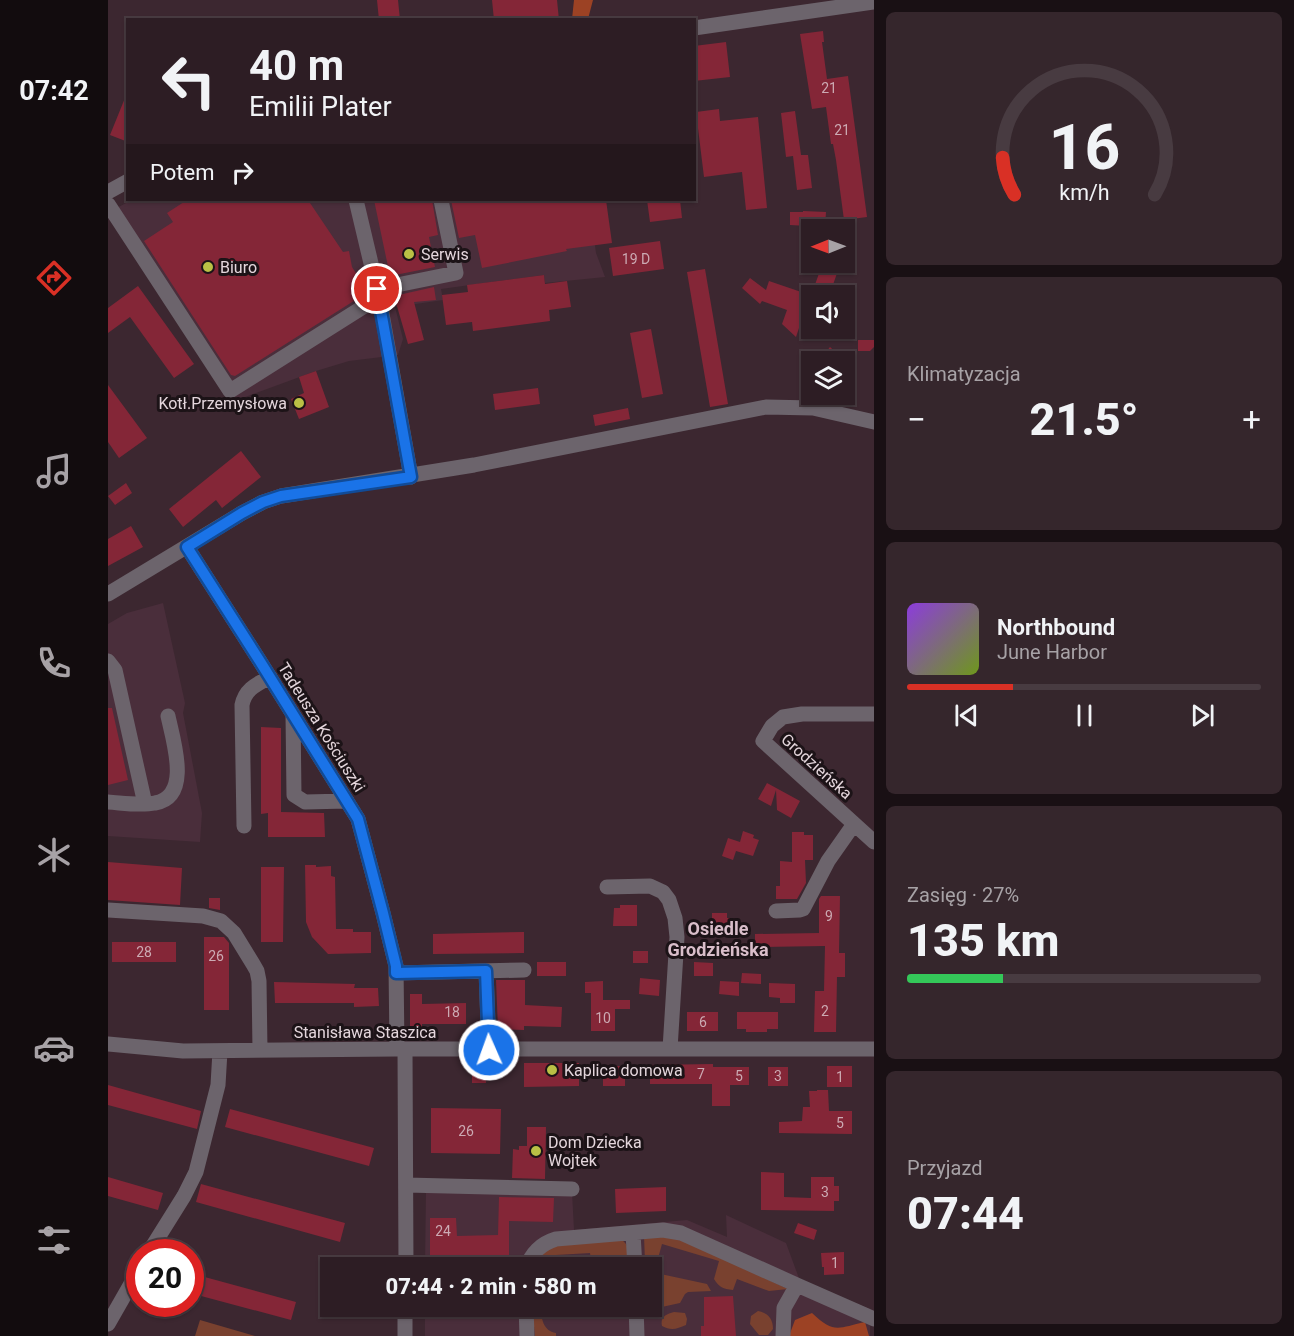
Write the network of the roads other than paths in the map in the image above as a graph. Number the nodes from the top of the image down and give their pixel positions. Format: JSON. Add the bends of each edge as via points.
{"nodes":[{"id":1,"x":874,"y":2,"type":"edge"},
{"id":2,"x":696,"y":28,"type":"edge"},
{"id":3,"x":126,"y":182,"type":"edge"},
{"id":4,"x":108,"y":192,"type":"edge"},
{"id":5,"x":356,"y":201,"type":"edge"},
{"id":6,"x":441,"y":201,"type":"edge"},
{"id":7,"x":108,"y":204,"type":"edge"},
{"id":8,"x":378,"y":293,"type":"junction"},
{"id":9,"x":874,"y":422,"type":"edge"},
{"id":10,"x":411,"y":477,"type":"junction"},
{"id":11,"x":187,"y":547,"type":"junction"},
{"id":12,"x":108,"y":594,"type":"edge"},
{"id":13,"x":108,"y":661,"type":"edge"},
{"id":14,"x":270,"y":677,"type":"junction"},
{"id":15,"x":874,"y":714,"type":"edge"},
{"id":16,"x":293,"y":715,"type":"junction"},
{"id":17,"x":168,"y":716,"type":"dead end"},
{"id":18,"x":347,"y":801,"type":"junction"},
{"id":19,"x":108,"y":802,"type":"edge"},
{"id":20,"x":145,"y":804,"type":"junction"},
{"id":21,"x":854,"y":824,"type":"junction"},
{"id":22,"x":244,"y":826,"type":"dead end"},
{"id":23,"x":874,"y":842,"type":"edge"},
{"id":24,"x":608,"y":887,"type":"dead end"},
{"id":25,"x":108,"y":910,"type":"edge"},
{"id":26,"x":777,"y":910,"type":"dead end"},
{"id":27,"x":524,"y":970,"type":"dead end"},
{"id":28,"x":486,"y":971,"type":"junction"},
{"id":29,"x":396,"y":973,"type":"junction"},
{"id":30,"x":108,"y":1044,"type":"edge"},
{"id":31,"x":401,"y":1049,"type":"junction"},
{"id":32,"x":670,"y":1049,"type":"junction"},
{"id":33,"x":874,"y":1049,"type":"edge"},
{"id":34,"x":260,"y":1050,"type":"junction"},
{"id":35,"x":489,"y":1050,"type":"junction"},
{"id":36,"x":220,"y":1051,"type":"junction"},
{"id":37,"x":406,"y":1185,"type":"junction"},
{"id":38,"x":572,"y":1189,"type":"dead end"},
{"id":39,"x":633,"y":1233,"type":"junction"},
{"id":40,"x":157,"y":1239,"type":"edge"},
{"id":41,"x":405,"y":1257,"type":"edge"},
{"id":42,"x":530,"y":1257,"type":"edge"},
{"id":43,"x":634,"y":1257,"type":"edge"},
{"id":44,"x":797,"y":1285,"type":"junction"},
{"id":45,"x":126,"y":1292,"type":"edge"},
{"id":46,"x":405,"y":1317,"type":"edge"},
{"id":47,"x":526,"y":1317,"type":"edge"},
{"id":48,"x":636,"y":1317,"type":"edge"},
{"id":49,"x":874,"y":1319,"type":"edge"},
{"id":50,"x":108,"y":1324,"type":"edge"},
{"id":51,"x":405,"y":1336,"type":"edge"},
{"id":52,"x":527,"y":1336,"type":"edge"},
{"id":53,"x":637,"y":1336,"type":"edge"},
{"id":54,"x":783,"y":1336,"type":"edge"}],
"edges":[{"from":1,"to":2,"type":"street"},
{"from":3,"to":4,"type":"street"},
{"from":5,"to":8,"type":"street"},
{"from":6,"to":8,"type":"street","via":[[456,273]]},
{"from":7,"to":8,"type":"street","via":[[230,391]]},
{"from":8,"to":10,"type":"street"},
{"from":9,"to":10,"type":"street","via":[[813,408],[766,407]]},
{"from":10,"to":11,"type":"street","via":[[272,499]]},
{"from":11,"to":12,"type":"street"},
{"from":11,"to":14,"type":"street","name":"Tadeusza Kościuszki"},
{"from":13,"to":20,"type":"street","via":[[115,670]]},
{"from":14,"to":16,"type":"street","name":"Tadeusza Kościuszki"},
{"from":14,"to":22,"type":"street","via":[[252,687],[243,698]]},
{"from":15,"to":21,"type":"street","name":"Grodzieńska","via":[[783,717],[763,741]]},
{"from":16,"to":18,"type":"street","name":"Tadeusza Kościuszki"},
{"from":16,"to":18,"type":"street","via":[[294,795],[305,802]]},
{"from":17,"to":20,"type":"street","via":[[177,758],[177,780],[171,795]]},
{"from":18,"to":29,"type":"street","name":"Tadeusza Kościuszki","via":[[358,819]]},
{"from":19,"to":20,"type":"street"},
{"from":21,"to":23,"type":"street","name":"Grodzieńska"},
{"from":21,"to":26,"type":"street","via":[[828,861],[803,909]]},
{"from":24,"to":32,"type":"street","via":[[650,886],[669,900],[677,937]]},
{"from":25,"to":34,"type":"street","via":[[203,916],[229,927],[257,971]]},
{"from":27,"to":28,"type":"street"},
{"from":28,"to":29,"type":"street"},
{"from":28,"to":35,"type":"street"},
{"from":29,"to":31,"type":"street","name":"Tadeusza Kościuszki"},
{"from":30,"to":36,"type":"street","name":"Stanisława Staszica"},
{"from":31,"to":34,"type":"street","name":"Stanisława Staszica"},
{"from":31,"to":35,"type":"street","name":"Stanisława Staszica"},
{"from":31,"to":37,"type":"street","name":"Tadeusza Kościuszki"},
{"from":32,"to":33,"type":"street","name":"Stanisława Staszica"},
{"from":32,"to":35,"type":"street","name":"Stanisława Staszica"},
{"from":34,"to":36,"type":"street","name":"Stanisława Staszica"},
{"from":36,"to":40,"type":"street","via":[[218,1085],[196,1172]]},
{"from":37,"to":38,"type":"street"},
{"from":37,"to":41,"type":"street","name":"Tadeusza Kościuszki"},
{"from":39,"to":42,"type":"street","via":[[556,1239],[537,1248]]},
{"from":39,"to":43,"type":"street"},
{"from":39,"to":44,"type":"street","via":[[681,1233]]},
{"from":44,"to":49,"type":"street"},
{"from":44,"to":54,"type":"street","via":[[784,1308]]},
{"from":45,"to":50,"type":"street"},
{"from":46,"to":51,"type":"street"},
{"from":47,"to":52,"type":"street"},
{"from":48,"to":53,"type":"street"}]}
